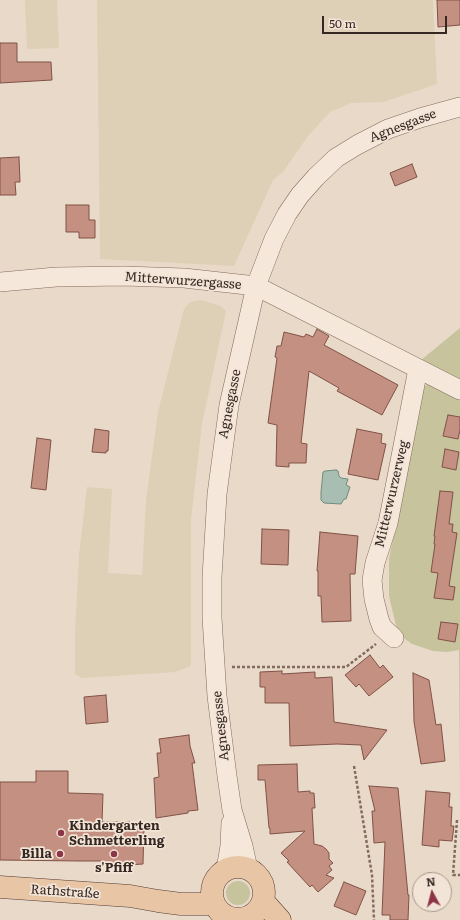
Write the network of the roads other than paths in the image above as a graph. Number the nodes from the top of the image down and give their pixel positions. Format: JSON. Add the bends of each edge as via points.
{"nodes":[{"id":1,"x":460,"y":107,"type":"edge"},
{"id":2,"x":0,"y":282,"type":"edge"},
{"id":3,"x":256,"y":286,"type":"junction"},
{"id":4,"x":418,"y":369,"type":"junction"},
{"id":5,"x":460,"y":390,"type":"edge"},
{"id":6,"x":391,"y":636,"type":"road end"},
{"id":7,"x":232,"y":810,"type":"junction"},
{"id":8,"x":248,"y":869,"type":"junction"},
{"id":9,"x":226,"y":870,"type":"junction"},
{"id":10,"x":0,"y":887,"type":"edge"},
{"id":11,"x":212,"y":895,"type":"junction"},
{"id":12,"x":257,"y":913,"type":"edge"},
{"id":13,"x":280,"y":920,"type":"edge"}],
"edges":[{"from":1,"to":3,"type":"street","name":"Agnesgasse","via":[[388,129],[336,158],[300,195],[287,214],[274,239]]},
{"from":2,"to":3,"type":"street","name":"Mitterwurzergasse","via":[[56,277],[124,276],[184,278]]},
{"from":3,"to":4,"type":"street","name":"Mitterwurzergasse"},
{"from":3,"to":7,"type":"street","name":"Agnesgasse","via":[[228,405],[217,486],[212,583],[217,696]]},
{"from":4,"to":5,"type":"street","name":"Mitterwurzergasse"},
{"from":4,"to":6,"type":"street","name":"Mitterwurzerweg","via":[[388,523],[372,580],[379,619],[382,627]]},
{"from":7,"to":8,"type":"street","name":"Agnesgasse"},
{"from":7,"to":9,"type":"street","name":"Agnesgasse"},
{"from":8,"to":9,"type":"main road","via":[[237,867]]},
{"from":8,"to":12,"type":"main road","via":[[262,882],[264,892]]},
{"from":9,"to":11,"type":"main road","via":[[217,876]]},
{"from":10,"to":11,"type":"main road","name":"Rathstraße","via":[[130,896],[158,902]]},
{"from":11,"to":12,"type":"main road","via":[[220,913],[229,918],[240,920]]},
{"from":12,"to":13,"type":"main road"}]}
